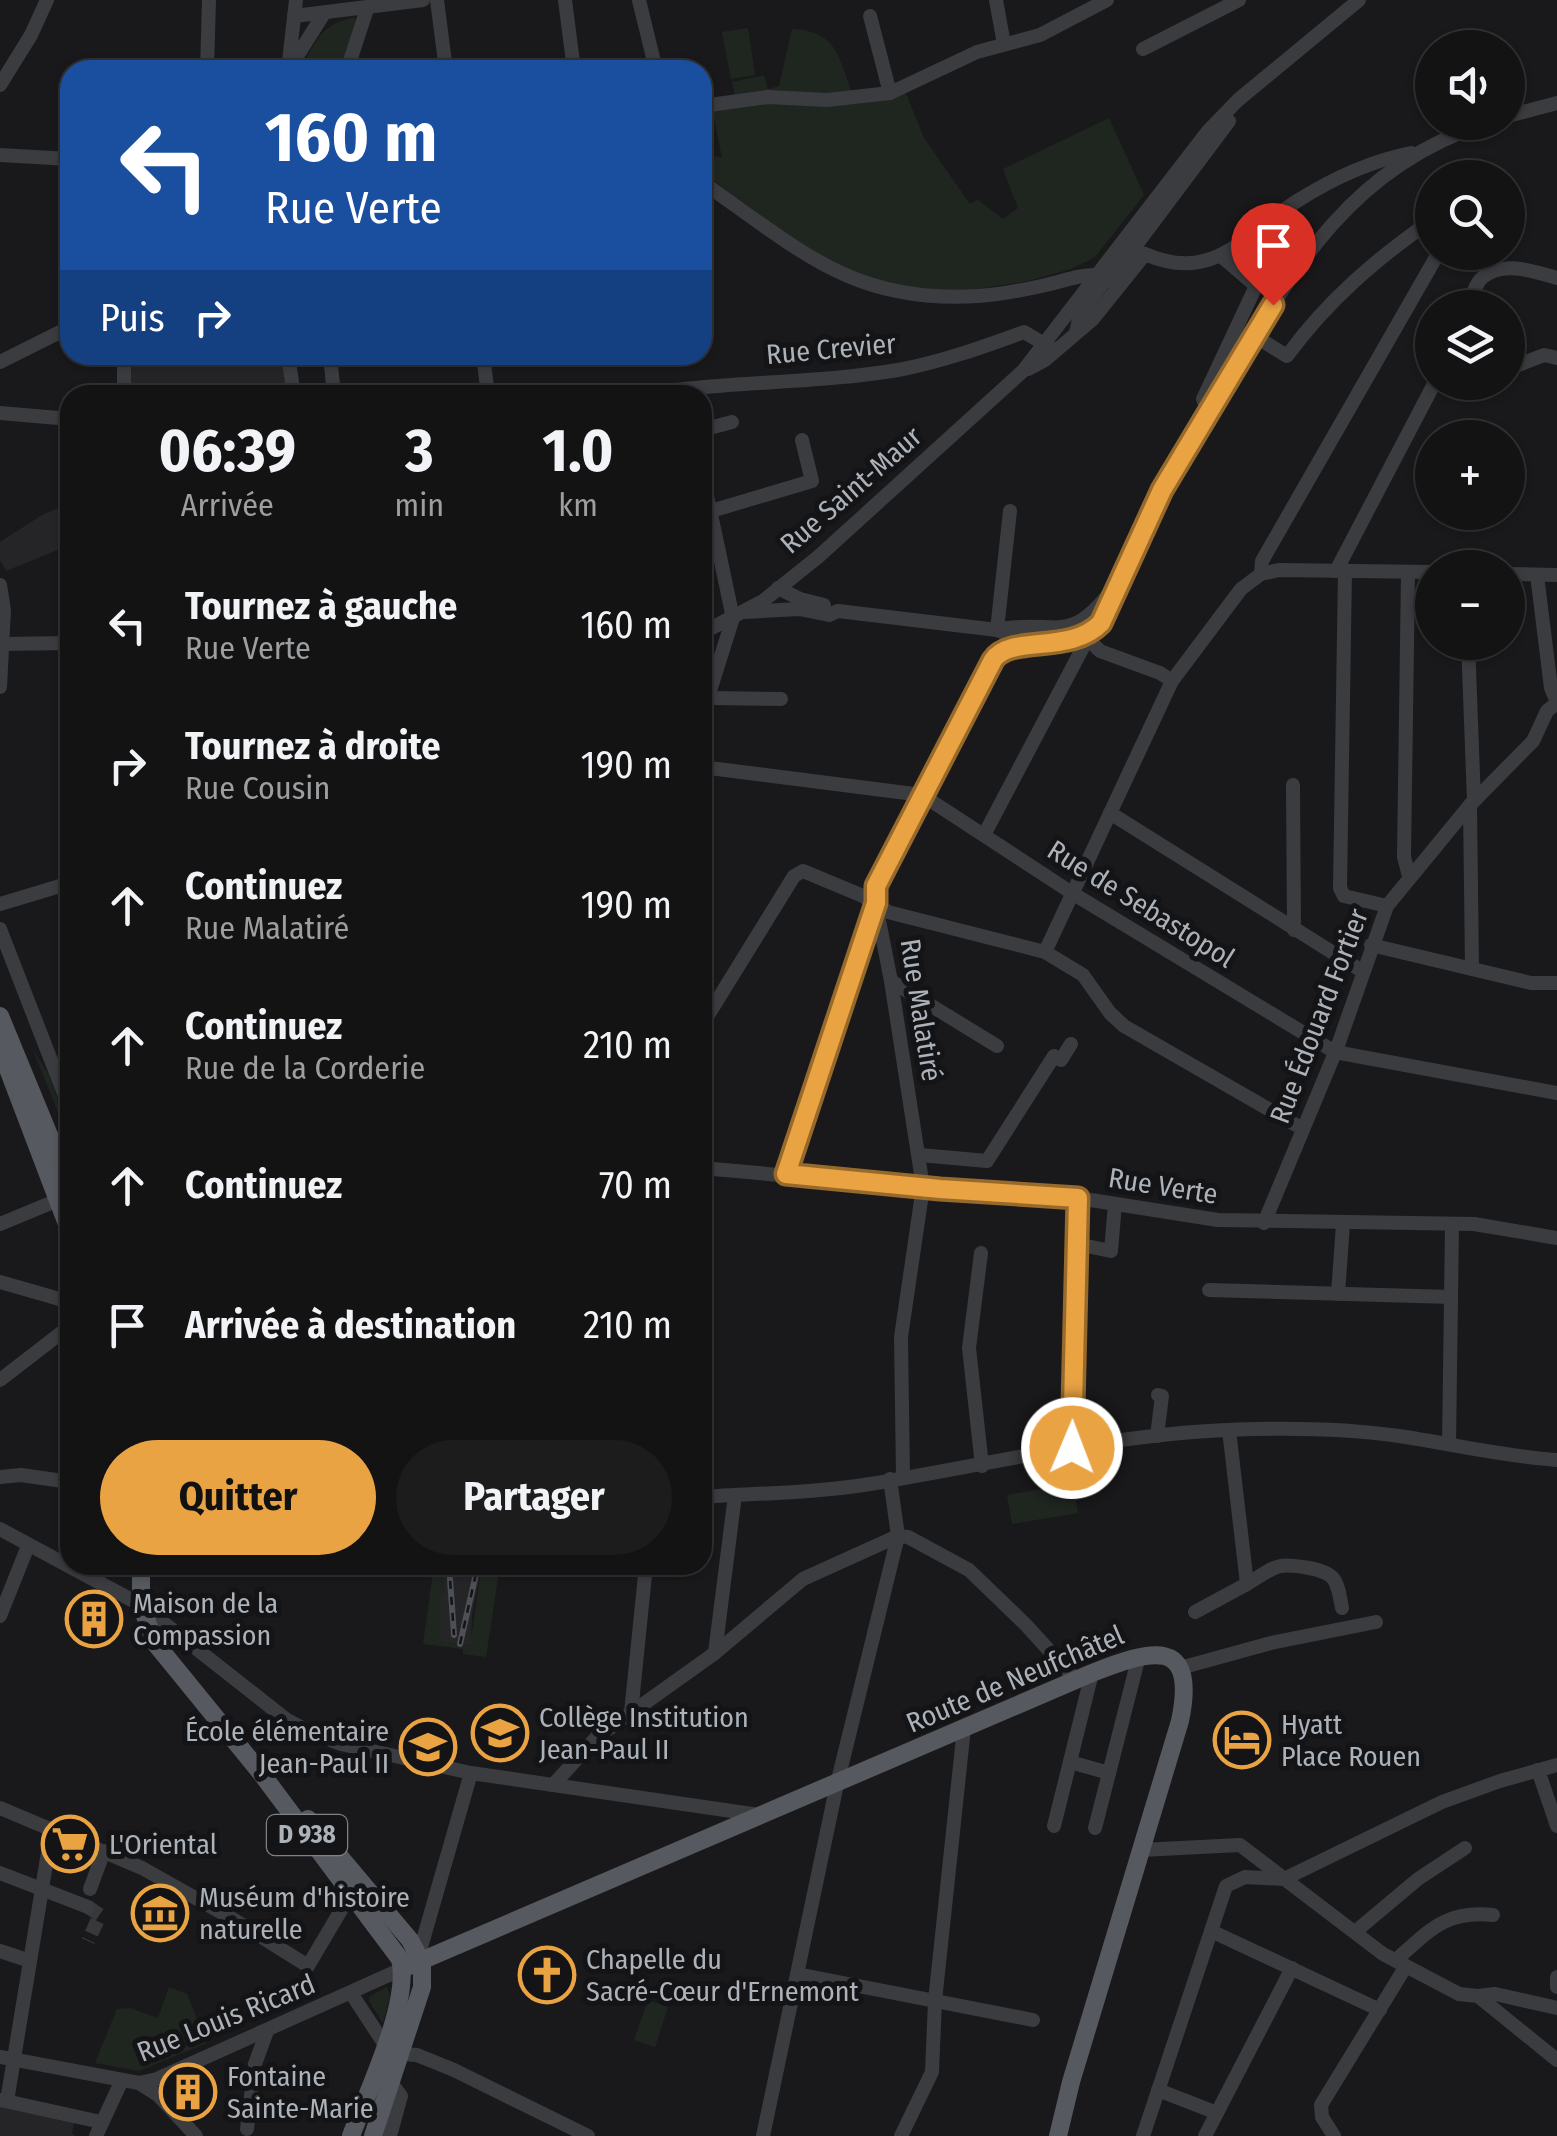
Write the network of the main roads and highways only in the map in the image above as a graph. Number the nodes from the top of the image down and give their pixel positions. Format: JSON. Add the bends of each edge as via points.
{"nodes":[{"id":1,"x":0,"y":1016,"type":"edge"},
{"id":2,"x":0,"y":1048,"type":"edge"},
{"id":3,"x":5,"y":1073,"type":"edge"},
{"id":4,"x":60,"y":1162,"type":"edge"},
{"id":5,"x":60,"y":1190,"type":"edge"},
{"id":6,"x":141,"y":1575,"type":"edge"},
{"id":7,"x":262,"y":1773,"type":"junction"},
{"id":8,"x":421,"y":1959,"type":"junction"},
{"id":9,"x":402,"y":1969,"type":"junction"},
{"id":10,"x":394,"y":2050,"type":"junction"},
{"id":11,"x":351,"y":2136,"type":"edge"},
{"id":12,"x":373,"y":2136,"type":"edge"},
{"id":13,"x":1058,"y":2136,"type":"edge"}],
"edges":[{"from":1,"to":4,"type":"main road"},
{"from":2,"to":3,"type":"main road"},
{"from":3,"to":5,"type":"main road"},
{"from":6,"to":7,"type":"main road","number":"D 938","via":[[141,1605],[154,1643]]},
{"from":7,"to":8,"type":"main road","number":"D 938","via":[[352,1868]]},
{"from":7,"to":9,"type":"main road","number":"D 938"},
{"from":8,"to":9,"type":"main road","name":"Route de Neufchâtel"},
{"from":8,"to":10,"type":"main road","via":[[423,1983]]},
{"from":8,"to":13,"type":"main road","name":"Route de Neufchâtel","via":[[1084,1676],[1139,1656],[1164,1656],[1180,1668],[1186,1688],[1180,1721]]},
{"from":9,"to":10,"type":"main road"},
{"from":10,"to":11,"type":"main road"},
{"from":10,"to":12,"type":"main road","via":[[392,2084]]}]}
